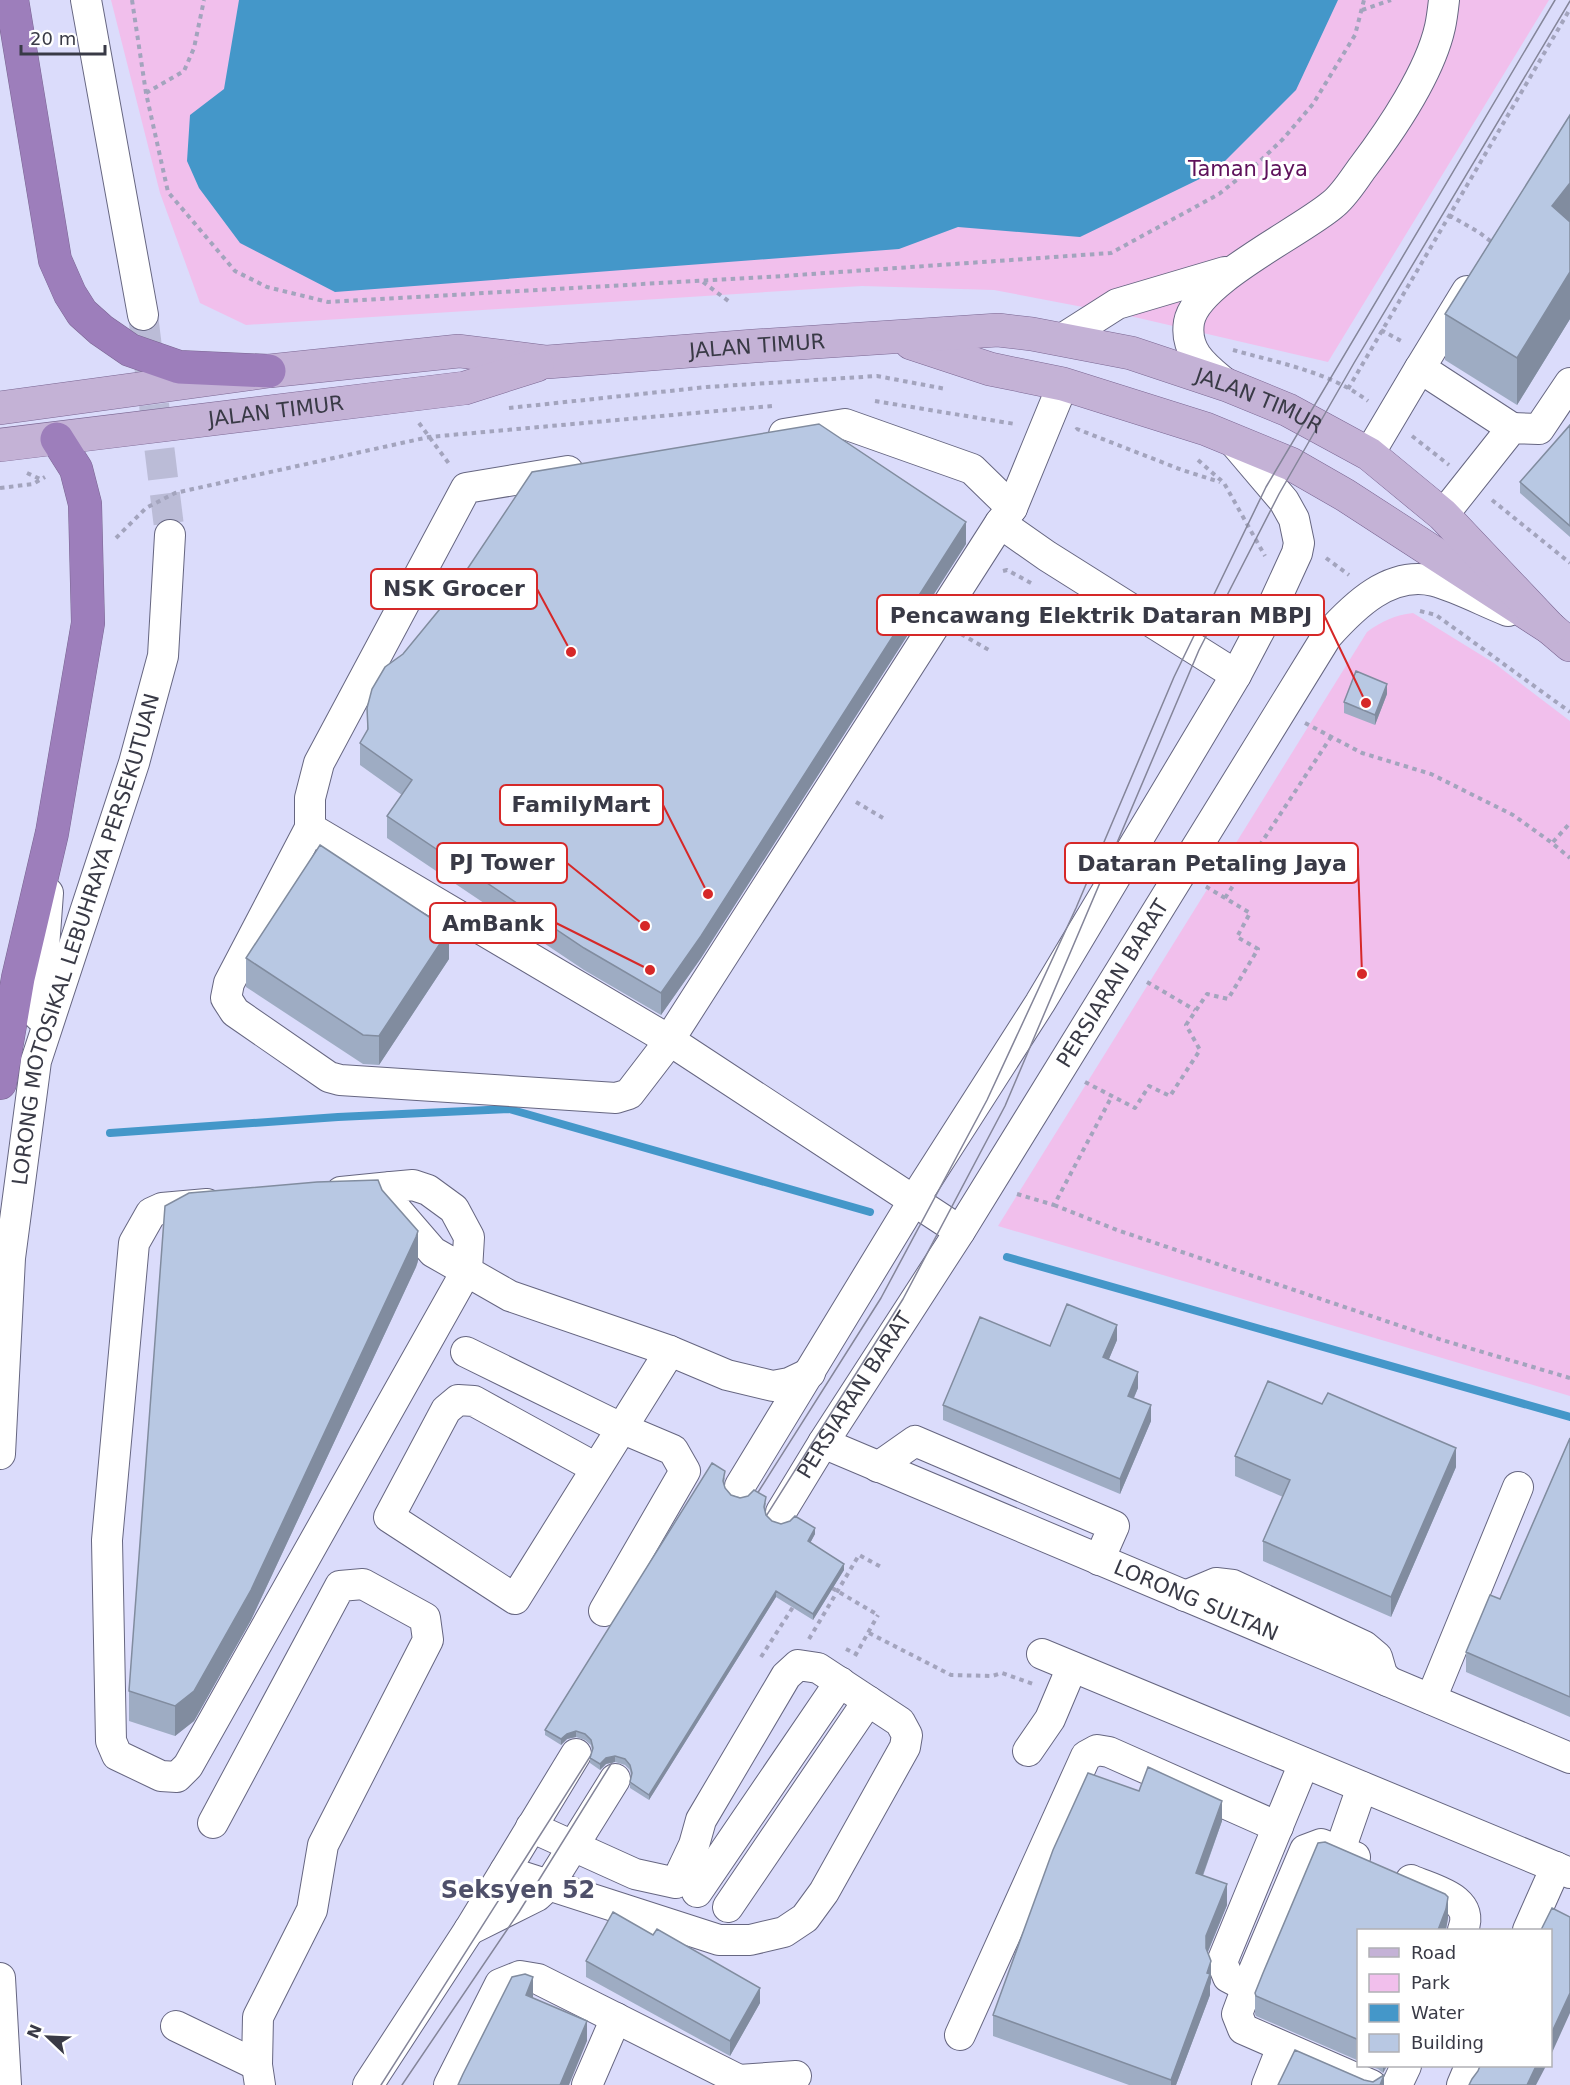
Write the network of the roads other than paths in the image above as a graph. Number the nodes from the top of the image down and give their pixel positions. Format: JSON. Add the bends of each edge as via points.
{"nodes":[{"id":1,"x":12,"y":0,"type":"edge"},
{"id":2,"x":86,"y":0,"type":"edge"},
{"id":3,"x":1444,"y":0,"type":"edge"},
{"id":4,"x":1496,"y":245,"type":"edge"},
{"id":5,"x":1233,"y":270,"type":"junction"},
{"id":6,"x":143,"y":315,"type":"tunnel mouth"},
{"id":7,"x":895,"y":338,"type":"junction"},
{"id":8,"x":1062,"y":339,"type":"junction"},
{"id":9,"x":547,"y":362,"type":"junction"},
{"id":10,"x":1420,"y":368,"type":"junction"},
{"id":11,"x":269,"y":371,"type":"junction"},
{"id":12,"x":1064,"y":384,"type":"junction"},
{"id":13,"x":1570,"y":384,"type":"edge"},
{"id":14,"x":1227,"y":385,"type":"junction"},
{"id":15,"x":16,"y":406,"type":"edge"},
{"id":16,"x":1512,"y":429,"type":"junction"},
{"id":17,"x":762,"y":438,"type":"edge"},
{"id":18,"x":45,"y":441,"type":"junction"},
{"id":19,"x":1233,"y":441,"type":"junction"},
{"id":20,"x":0,"y":446,"type":"edge"},
{"id":21,"x":1369,"y":454,"type":"junction"},
{"id":22,"x":596,"y":466,"type":"edge"},
{"id":23,"x":1443,"y":515,"type":"junction"},
{"id":24,"x":1006,"y":516,"type":"junction"},
{"id":25,"x":170,"y":535,"type":"tunnel mouth"},
{"id":26,"x":1565,"y":640,"type":"edge"},
{"id":27,"x":1236,"y":675,"type":"junction"},
{"id":28,"x":310,"y":828,"type":"junction"},
{"id":29,"x":52,"y":833,"type":"junction"},
{"id":30,"x":669,"y":1040,"type":"junction"},
{"id":31,"x":36,"y":1061,"type":"junction"},
{"id":32,"x":0,"y":1083,"type":"edge"},
{"id":33,"x":391,"y":1187,"type":"junction"},
{"id":34,"x":310,"y":1195,"type":"edge"},
{"id":35,"x":914,"y":1200,"type":"junction"},
{"id":36,"x":231,"y":1202,"type":"edge"},
{"id":37,"x":960,"y":1231,"type":"junction"},
{"id":38,"x":467,"y":1270,"type":"junction"},
{"id":39,"x":670,"y":1351,"type":"junction"},
{"id":40,"x":466,"y":1352,"type":"dead end"},
{"id":41,"x":810,"y":1373,"type":"junction"},
{"id":42,"x":727,"y":1375,"type":"junction"},
{"id":43,"x":774,"y":1426,"type":"junction"},
{"id":44,"x":621,"y":1428,"type":"junction"},
{"id":45,"x":823,"y":1443,"type":"junction"},
{"id":46,"x":0,"y":1454,"type":"edge"},
{"id":47,"x":596,"y":1468,"type":"junction"},
{"id":48,"x":740,"y":1486,"type":"dead end"},
{"id":49,"x":1518,"y":1487,"type":"dead end"},
{"id":50,"x":781,"y":1512,"type":"dead end"},
{"id":51,"x":604,"y":1611,"type":"dead end"},
{"id":52,"x":1042,"y":1654,"type":"dead end"},
{"id":53,"x":1072,"y":1667,"type":"junction"},
{"id":54,"x":840,"y":1682,"type":"junction"},
{"id":55,"x":1434,"y":1691,"type":"junction"},
{"id":56,"x":868,"y":1701,"type":"junction"},
{"id":57,"x":1516,"y":1725,"type":"junction"},
{"id":58,"x":1570,"y":1737,"type":"edge"},
{"id":59,"x":1028,"y":1750,"type":"dead end"},
{"id":60,"x":576,"y":1754,"type":"dead end"},
{"id":61,"x":1570,"y":1758,"type":"edge"},
{"id":62,"x":1305,"y":1763,"type":"junction"},
{"id":63,"x":615,"y":1779,"type":"dead end"},
{"id":64,"x":1362,"y":1786,"type":"junction"},
{"id":65,"x":213,"y":1823,"type":"dead end"},
{"id":66,"x":531,"y":1827,"type":"junction"},
{"id":67,"x":1278,"y":1827,"type":"junction"},
{"id":68,"x":573,"y":1847,"type":"junction"},
{"id":69,"x":1340,"y":1850,"type":"junction"},
{"id":70,"x":505,"y":1870,"type":"junction"},
{"id":71,"x":1563,"y":1870,"type":"edge"},
{"id":72,"x":549,"y":1885,"type":"junction"},
{"id":73,"x":686,"y":1888,"type":"junction"},
{"id":74,"x":728,"y":1907,"type":"junction"},
{"id":75,"x":1463,"y":1929,"type":"edge"},
{"id":76,"x":1529,"y":1929,"type":"edge"},
{"id":77,"x":469,"y":1930,"type":"junction"},
{"id":78,"x":784,"y":1932,"type":"junction"},
{"id":79,"x":0,"y":1978,"type":"edge"},
{"id":80,"x":1247,"y":1987,"type":"junction"},
{"id":81,"x":616,"y":2018,"type":"junction"},
{"id":82,"x":176,"y":2026,"type":"dead end"},
{"id":83,"x":960,"y":2035,"type":"dead end"},
{"id":84,"x":1282,"y":2047,"type":"junction"},
{"id":85,"x":1406,"y":2067,"type":"edge"},
{"id":86,"x":1470,"y":2067,"type":"edge"},
{"id":87,"x":258,"y":2075,"type":"edge"},
{"id":88,"x":796,"y":2076,"type":"dead end"},
{"id":89,"x":737,"y":2083,"type":"edge"},
{"id":90,"x":6,"y":2085,"type":"edge"},
{"id":91,"x":368,"y":2085,"type":"edge"},
{"id":92,"x":449,"y":2085,"type":"edge"},
{"id":93,"x":587,"y":2085,"type":"edge"},
{"id":94,"x":1267,"y":2085,"type":"edge"},
{"id":95,"x":1371,"y":2085,"type":"edge"},
{"id":96,"x":1397,"y":2085,"type":"edge"},
{"id":97,"x":1462,"y":2085,"type":"edge"}],
"edges":[{"from":1,"to":11,"type":"highway","via":[[55,260],[82,313],[130,350],[155,360],[179,367]]},
{"from":2,"to":6,"type":"street"},
{"from":3,"to":5,"type":"street","via":[[1429,61],[1388,134],[1334,204]]},
{"from":4,"to":10,"type":"street"},
{"from":5,"to":8,"type":"street","via":[[1116,304]]},
{"from":5,"to":14,"type":"street","via":[[1202,298],[1189,322],[1198,361]]},
{"from":7,"to":8,"type":"main road","name":"JALAN TIMUR","via":[[998,330]]},
{"from":7,"to":9,"type":"main road","name":"JALAN TIMUR"},
{"from":7,"to":12,"type":"main road","name":"JALAN TIMUR","via":[[990,369]]},
{"from":8,"to":14,"type":"main road","name":"JALAN TIMUR","via":[[1131,353]]},
{"from":9,"to":11,"type":"main road","name":"JALAN TIMUR","via":[[459,351]]},
{"from":9,"to":18,"type":"main road","name":"JALAN TIMUR","via":[[465,388]]},
{"from":10,"to":16,"type":"street"},
{"from":10,"to":21,"type":"street"},
{"from":11,"to":15,"type":"main road","name":"JALAN TIMUR"},
{"from":12,"to":19,"type":"main road","name":"JALAN TIMUR"},
{"from":12,"to":24,"type":"street"},
{"from":13,"to":16,"type":"street","via":[[1539,429]]},
{"from":14,"to":21,"type":"main road","name":"JALAN TIMUR","via":[[1288,410]]},
{"from":16,"to":23,"type":"street"},
{"from":17,"to":24,"type":"street","via":[[845,424],[972,469]]},
{"from":18,"to":20,"type":"main road","name":"JALAN TIMUR"},
{"from":18,"to":29,"type":"highway","via":[[76,469],[85,504],[88,623]]},
{"from":19,"to":26,"type":"main road","name":"JALAN TIMUR","via":[[1291,464],[1345,495]]},
{"from":19,"to":27,"type":"street","via":[[1284,501],[1294,519],[1299,543],[1275,601]]},
{"from":21,"to":23,"type":"main road","name":"JALAN TIMUR"},
{"from":22,"to":28,"type":"street","via":[[466,488],[319,763],[310,798]]},
{"from":23,"to":26,"type":"main road","name":"JALAN TIMUR"},
{"from":24,"to":27,"type":"street","via":[[1047,556]]},
{"from":24,"to":30,"type":"street"},
{"from":25,"to":31,"type":"street","name":"LORONG MOTOSIKAL LEBUHRAYA PERSEKUTUAN","via":[[163,656],[134,763]]},
{"from":26,"to":37,"type":"street","name":"PERSIARAN BARAT","via":[[1433,581],[1407,580],[1387,585],[1345,615],[1327,636]]},
{"from":27,"to":35,"type":"street","via":[[1040,1003]]},
{"from":28,"to":30,"type":"street"},
{"from":28,"to":30,"type":"street","via":[[229,983],[226,998],[235,1012],[329,1077],[616,1098],[629,1094]]},
{"from":29,"to":31,"type":"street"},
{"from":29,"to":32,"type":"highway","via":[[18,978]]},
{"from":30,"to":35,"type":"street"},
{"from":31,"to":46,"type":"street","name":"LORONG MOTOSIKAL LEBUHRAYA PERSEKUTUAN","via":[[10,1258]]},
{"from":33,"to":34,"type":"street"},
{"from":33,"to":38,"type":"street","via":[[395,1208],[421,1240],[433,1252]]},
{"from":33,"to":38,"type":"street","via":[[413,1185],[428,1190],[454,1209],[469,1237]]},
{"from":35,"to":37,"type":"street"},
{"from":35,"to":41,"type":"street"},
{"from":36,"to":38,"type":"street","via":[[162,1208],[151,1213],[134,1242],[107,1540],[111,1741],[117,1755],[161,1776],[177,1776],[188,1766]]},
{"from":37,"to":45,"type":"street","name":"PERSIARAN BARAT"},
{"from":38,"to":39,"type":"street","via":[[510,1296]]},
{"from":39,"to":42,"type":"street"},
{"from":39,"to":44,"type":"street"},
{"from":40,"to":44,"type":"street"},
{"from":41,"to":42,"type":"street","via":[[773,1386]]},
{"from":41,"to":43,"type":"street"},
{"from":42,"to":43,"type":"street","via":[[758,1404]]},
{"from":43,"to":48,"type":"street"},
{"from":44,"to":47,"type":"street"},
{"from":44,"to":51,"type":"street","via":[[673,1450],[685,1471]]},
{"from":45,"to":50,"type":"street","name":"PERSIARAN BARAT"},
{"from":45,"to":55,"type":"street","name":"LORONG SULTAN","via":[[1388,1681]]},
{"from":47,"to":47,"type":"street","via":[[514,1599],[389,1517],[446,1410],[458,1400],[474,1401]]},
{"from":49,"to":55,"type":"street"},
{"from":52,"to":53,"type":"street"},
{"from":53,"to":59,"type":"street","via":[[1050,1719]]},
{"from":53,"to":62,"type":"street"},
{"from":54,"to":56,"type":"street"},
{"from":54,"to":73,"type":"street"},
{"from":54,"to":73,"type":"street","via":[[818,1668],[798,1665],[786,1676],[701,1820]]},
{"from":55,"to":57,"type":"street","name":"LORONG SULTAN"},
{"from":56,"to":74,"type":"street"},
{"from":56,"to":78,"type":"street","via":[[900,1722],[907,1734],[904,1747],[824,1892],[805,1918]]},
{"from":57,"to":58,"type":"street"},
{"from":57,"to":61,"type":"street","name":"LORONG SULTAN"},
{"from":60,"to":66,"type":"street"},
{"from":62,"to":64,"type":"street"},
{"from":62,"to":67,"type":"street"},
{"from":63,"to":68,"type":"street"},
{"from":64,"to":69,"type":"street"},
{"from":64,"to":71,"type":"street"},
{"from":65,"to":87,"type":"street","via":[[340,1586],[363,1584],[425,1618],[428,1640],[323,1845],[312,1910],[258,2017]]},
{"from":66,"to":68,"type":"street"},
{"from":66,"to":70,"type":"street"},
{"from":67,"to":80,"type":"street","via":[[1222,1962],[1228,1977]]},
{"from":67,"to":83,"type":"street","via":[[1109,1752],[1097,1750],[1086,1756]]},
{"from":68,"to":72,"type":"street"},
{"from":68,"to":73,"type":"street","via":[[635,1874]]},
{"from":69,"to":75,"type":"street","via":[[1454,1899],[1465,1910]]},
{"from":69,"to":80,"type":"street","via":[[1321,1845],[1305,1850]]},
{"from":70,"to":72,"type":"street"},
{"from":70,"to":77,"type":"street"},
{"from":71,"to":76,"type":"street"},
{"from":72,"to":77,"type":"street","via":[[537,1896]]},
{"from":72,"to":78,"type":"street","via":[[719,1940],[750,1940]]},
{"from":73,"to":74,"type":"street"},
{"from":74,"to":78,"type":"street"},
{"from":77,"to":91,"type":"street"},
{"from":79,"to":90,"type":"street"},
{"from":80,"to":84,"type":"street","via":[[1237,2014],[1243,2029]]},
{"from":81,"to":89,"type":"street"},
{"from":81,"to":92,"type":"street","via":[[538,1979],[520,1976],[500,1984]]},
{"from":81,"to":93,"type":"street"},
{"from":82,"to":87,"type":"street"},
{"from":84,"to":94,"type":"street"},
{"from":84,"to":95,"type":"street"},
{"from":85,"to":96,"type":"street"},
{"from":86,"to":97,"type":"street"},
{"from":88,"to":89,"type":"street"}]}
